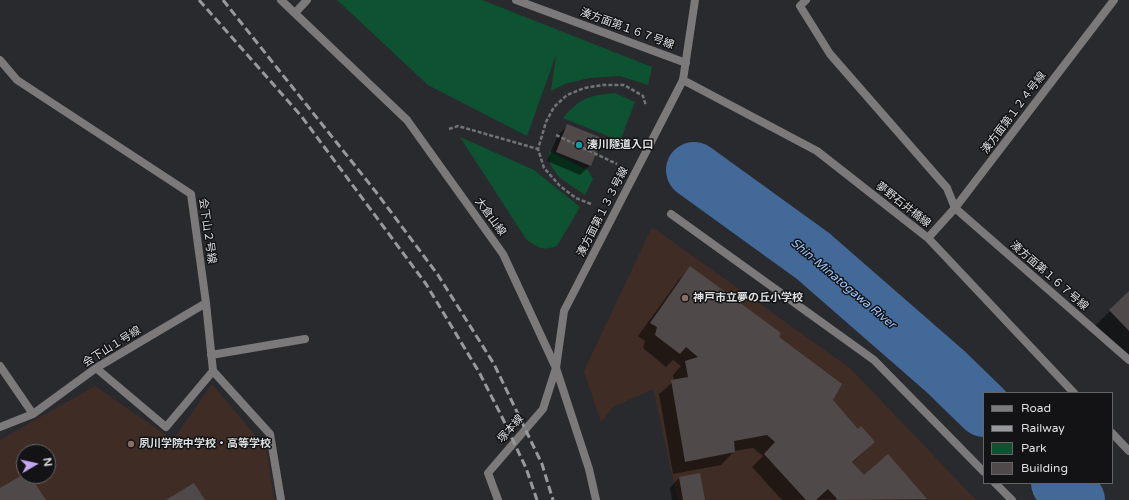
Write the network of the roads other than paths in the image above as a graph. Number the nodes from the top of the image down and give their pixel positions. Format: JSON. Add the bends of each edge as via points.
{"nodes":[{"id":1,"x":281,"y":0,"type":"edge"},
{"id":2,"x":308,"y":0,"type":"edge"},
{"id":3,"x":516,"y":0,"type":"edge"},
{"id":4,"x":695,"y":0,"type":"edge"},
{"id":5,"x":806,"y":0,"type":"edge"},
{"id":6,"x":1114,"y":0,"type":"edge"},
{"id":7,"x":295,"y":13,"type":"junction"},
{"id":8,"x":0,"y":60,"type":"edge"},
{"id":9,"x":686,"y":63,"type":"junction"},
{"id":10,"x":683,"y":80,"type":"junction"},
{"id":11,"x":955,"y":208,"type":"junction"},
{"id":12,"x":671,"y":214,"type":"dead end"},
{"id":13,"x":928,"y":238,"type":"junction"},
{"id":14,"x":206,"y":303,"type":"junction"},
{"id":15,"x":304,"y":339,"type":"dead end"},
{"id":16,"x":211,"y":355,"type":"junction"},
{"id":17,"x":1129,"y":360,"type":"edge"},
{"id":18,"x":0,"y":366,"type":"edge"},
{"id":19,"x":96,"y":368,"type":"junction"},
{"id":20,"x":556,"y":368,"type":"junction"},
{"id":21,"x":213,"y":371,"type":"junction"},
{"id":22,"x":1073,"y":392,"type":"edge"},
{"id":23,"x":33,"y":414,"type":"junction"},
{"id":24,"x":0,"y":427,"type":"edge"},
{"id":25,"x":1113,"y":434,"type":"edge"},
{"id":26,"x":1128,"y":447,"type":"edge"},
{"id":27,"x":983,"y":471,"type":"edge"},
{"id":28,"x":996,"y":484,"type":"edge"},
{"id":29,"x":281,"y":500,"type":"edge"},
{"id":30,"x":498,"y":500,"type":"edge"},
{"id":31,"x":596,"y":500,"type":"edge"},
{"id":32,"x":1012,"y":500,"type":"edge"}],
"edges":[{"from":1,"to":7,"type":"street","name":"大倉山線"},
{"from":2,"to":7,"type":"street"},
{"from":3,"to":9,"type":"street","name":"湊方面第１６７号線"},
{"from":4,"to":9,"type":"street","name":"湊方面第１３３号線"},
{"from":5,"to":11,"type":"street","via":[[800,6],[830,54],[947,188]]},
{"from":6,"to":11,"type":"street","name":"湊方面第１２４号線"},
{"from":7,"to":20,"type":"street","name":"大倉山線","via":[[407,120],[503,254]]},
{"from":8,"to":14,"type":"street","name":"会下山２号線","via":[[17,80],[191,194]]},
{"from":9,"to":10,"type":"street","name":"湊方面第１３３号線"},
{"from":10,"to":13,"type":"street","name":"夢野石井橋線","via":[[817,151]]},
{"from":10,"to":20,"type":"street","name":"湊方面第１３３号線","via":[[564,311]]},
{"from":11,"to":13,"type":"street","name":"湊方面第１２４号線"},
{"from":11,"to":17,"type":"street","name":"湊方面第１６７号線"},
{"from":12,"to":27,"type":"street","via":[[874,360]]},
{"from":13,"to":22,"type":"street","name":"夢野石井橋線"},
{"from":14,"to":16,"type":"street","name":"会下山２号線"},
{"from":14,"to":19,"type":"street","name":"会下山１号線"},
{"from":15,"to":16,"type":"street"},
{"from":16,"to":21,"type":"street","name":"会下山２号線"},
{"from":18,"to":23,"type":"street"},
{"from":19,"to":21,"type":"street","via":[[166,427]]},
{"from":19,"to":23,"type":"street","name":"会下山１号線"},
{"from":20,"to":30,"type":"street","name":"塚本線","via":[[543,409],[488,473]]},
{"from":20,"to":31,"type":"street","name":"大倉山線","via":[[589,469]]},
{"from":21,"to":29,"type":"street","via":[[270,434]]},
{"from":23,"to":24,"type":"street","name":"会下山１号線"},
{"from":25,"to":26,"type":"street"},
{"from":28,"to":32,"type":"street"}]}
